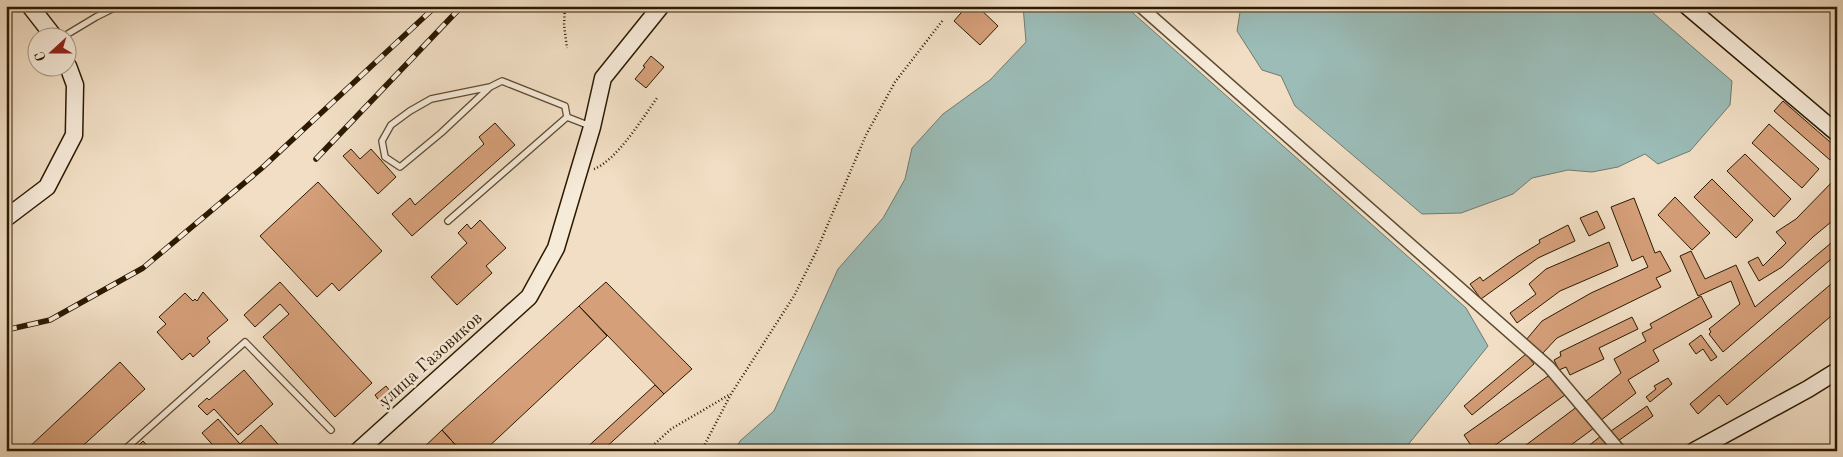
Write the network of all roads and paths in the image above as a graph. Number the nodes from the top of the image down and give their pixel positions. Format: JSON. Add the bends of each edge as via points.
{"nodes":[{"id":1,"x":30,"y":6,"type":"edge"},
{"id":2,"x":118,"y":6,"type":"edge"},
{"id":3,"x":565,"y":6,"type":"edge"},
{"id":4,"x":661,"y":6,"type":"edge"},
{"id":5,"x":1140,"y":6,"type":"edge"},
{"id":6,"x":1687,"y":6,"type":"edge"},
{"id":7,"x":943,"y":20,"type":"dead end"},
{"id":8,"x":46,"y":28,"type":"edge"},
{"id":9,"x":78,"y":28,"type":"edge"},
{"id":10,"x":567,"y":48,"type":"dead end"},
{"id":11,"x":72,"y":78,"type":"edge"},
{"id":12,"x":490,"y":86,"type":"junction"},
{"id":13,"x":657,"y":98,"type":"dead end"},
{"id":14,"x":567,"y":117,"type":"junction"},
{"id":15,"x":592,"y":127,"type":"junction"},
{"id":16,"x":1837,"y":133,"type":"edge"},
{"id":17,"x":577,"y":177,"type":"junction"},
{"id":18,"x":6,"y":218,"type":"edge"},
{"id":19,"x":448,"y":221,"type":"dead end"},
{"id":20,"x":1837,"y":371,"type":"edge"},
{"id":21,"x":731,"y":394,"type":"junction"},
{"id":22,"x":331,"y":430,"type":"dead end"},
{"id":23,"x":123,"y":451,"type":"edge"},
{"id":24,"x":358,"y":451,"type":"edge"},
{"id":25,"x":647,"y":451,"type":"edge"},
{"id":26,"x":702,"y":451,"type":"edge"},
{"id":27,"x":1620,"y":451,"type":"edge"},
{"id":28,"x":1694,"y":451,"type":"edge"}],
"edges":[{"from":1,"to":8,"type":"street"},
{"from":2,"to":9,"type":"lane"},
{"from":3,"to":10,"type":"path"},
{"from":4,"to":15,"type":"street","via":[[603,78]]},
{"from":5,"to":27,"type":"street","via":[[1549,367]]},
{"from":6,"to":16,"type":"street"},
{"from":7,"to":21,"type":"path","via":[[895,82],[866,135],[794,296]]},
{"from":11,"to":18,"type":"street","via":[[74,135],[47,187]]},
{"from":12,"to":12,"type":"lane","via":[[400,167],[385,157],[382,141],[391,125],[410,111],[431,99]]},
{"from":12,"to":14,"type":"lane","via":[[502,81],[565,106]]},
{"from":13,"to":17,"type":"path","via":[[625,142],[601,167]]},
{"from":14,"to":15,"type":"lane"},
{"from":14,"to":19,"type":"lane"},
{"from":15,"to":17,"type":"street"},
{"from":17,"to":24,"type":"street","name":"улица Газовиков","via":[[556,248],[530,297]]},
{"from":20,"to":28,"type":"street"},
{"from":21,"to":25,"type":"path","via":[[671,429]]},
{"from":21,"to":26,"type":"path"},
{"from":22,"to":23,"type":"lane","via":[[245,342]]}]}
